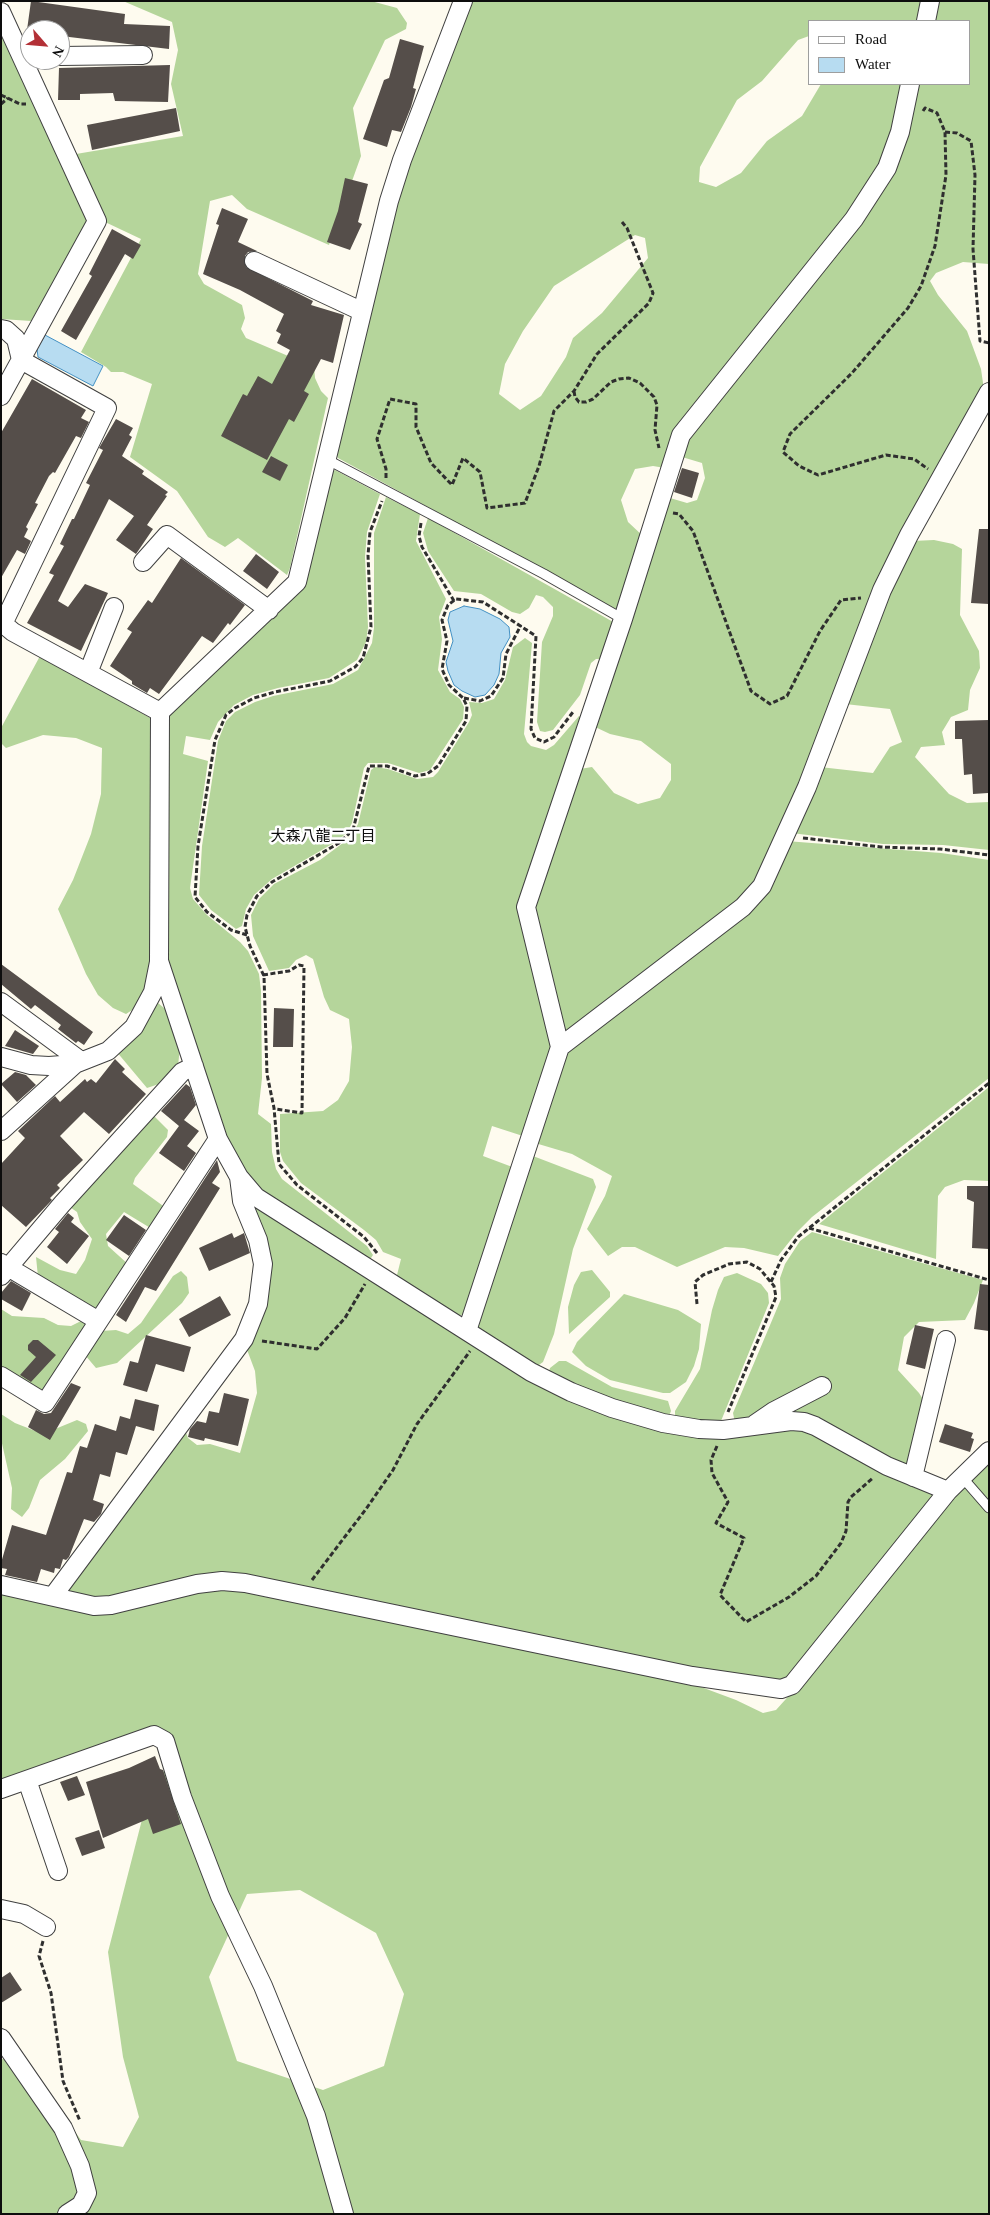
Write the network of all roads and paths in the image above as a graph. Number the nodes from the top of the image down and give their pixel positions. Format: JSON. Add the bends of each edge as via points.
{"nodes":[{"id":1,"x":463,"y":1,"type":"edge"},
{"id":2,"x":930,"y":1,"type":"edge"},
{"id":3,"x":1,"y":12,"type":"edge"},
{"id":4,"x":926,"y":20,"type":"edge"},
{"id":5,"x":20,"y":46,"type":"edge"},
{"id":6,"x":143,"y":55,"type":"dead end"},
{"id":7,"x":70,"y":56,"type":"edge"},
{"id":8,"x":32,"y":70,"type":"edge"},
{"id":9,"x":910,"y":85,"type":"edge"},
{"id":10,"x":8,"y":98,"type":"dead end"},
{"id":11,"x":1,"y":104,"type":"edge"},
{"id":12,"x":921,"y":114,"type":"dead end"},
{"id":13,"x":945,"y":132,"type":"junction"},
{"id":14,"x":622,"y":222,"type":"dead end"},
{"id":15,"x":254,"y":261,"type":"dead end"},
{"id":16,"x":361,"y":311,"type":"junction"},
{"id":17,"x":1,"y":330,"type":"edge"},
{"id":18,"x":989,"y":343,"type":"edge"},
{"id":19,"x":21,"y":360,"type":"junction"},
{"id":20,"x":574,"y":392,"type":"junction"},
{"id":21,"x":989,"y":392,"type":"edge"},
{"id":22,"x":1,"y":396,"type":"edge"},
{"id":23,"x":674,"y":458,"type":"junction"},
{"id":24,"x":326,"y":459,"type":"junction"},
{"id":25,"x":941,"y":478,"type":"junction"},
{"id":26,"x":386,"y":491,"type":"junction"},
{"id":27,"x":658,"y":509,"type":"junction"},
{"id":28,"x":425,"y":511,"type":"junction"},
{"id":29,"x":143,"y":562,"type":"dead end"},
{"id":30,"x":454,"y":601,"type":"junction"},
{"id":31,"x":877,"y":603,"type":"junction"},
{"id":32,"x":114,"y":607,"type":"dead end"},
{"id":33,"x":269,"y":610,"type":"junction"},
{"id":34,"x":623,"y":619,"type":"junction"},
{"id":35,"x":2,"y":623,"type":"edge"},
{"id":36,"x":521,"y":625,"type":"junction"},
{"id":37,"x":88,"y":673,"type":"junction"},
{"id":38,"x":463,"y":698,"type":"junction"},
{"id":39,"x":575,"y":709,"type":"dead end"},
{"id":40,"x":160,"y":712,"type":"junction"},
{"id":41,"x":784,"y":836,"type":"junction"},
{"id":42,"x":989,"y":855,"type":"edge"},
{"id":43,"x":247,"y":935,"type":"junction"},
{"id":44,"x":159,"y":961,"type":"junction"},
{"id":45,"x":263,"y":975,"type":"junction"},
{"id":46,"x":1,"y":1002,"type":"edge"},
{"id":47,"x":560,"y":1047,"type":"junction"},
{"id":48,"x":1,"y":1058,"type":"edge"},
{"id":49,"x":78,"y":1063,"type":"junction"},
{"id":50,"x":194,"y":1066,"type":"junction"},
{"id":51,"x":989,"y":1083,"type":"edge"},
{"id":52,"x":275,"y":1109,"type":"junction"},
{"id":53,"x":1,"y":1131,"type":"edge"},
{"id":54,"x":218,"y":1139,"type":"junction"},
{"id":55,"x":239,"y":1177,"type":"junction"},
{"id":56,"x":809,"y":1228,"type":"junction"},
{"id":57,"x":4,"y":1269,"type":"edge"},
{"id":58,"x":373,"y":1270,"type":"junction"},
{"id":59,"x":989,"y":1280,"type":"edge"},
{"id":60,"x":771,"y":1282,"type":"junction"},
{"id":61,"x":697,"y":1304,"type":"dead end"},
{"id":62,"x":97,"y":1320,"type":"junction"},
{"id":63,"x":473,"y":1335,"type":"junction"},
{"id":64,"x":244,"y":1339,"type":"junction"},
{"id":65,"x":946,"y":1340,"type":"dead end"},
{"id":66,"x":1,"y":1376,"type":"edge"},
{"id":67,"x":822,"y":1386,"type":"dead end"},
{"id":68,"x":752,"y":1426,"type":"junction"},
{"id":69,"x":723,"y":1430,"type":"junction"},
{"id":70,"x":989,"y":1451,"type":"edge"},
{"id":71,"x":887,"y":1466,"type":"junction"},
{"id":72,"x":913,"y":1476,"type":"junction"},
{"id":73,"x":962,"y":1477,"type":"junction"},
{"id":74,"x":948,"y":1491,"type":"junction"},
{"id":75,"x":989,"y":1508,"type":"edge"},
{"id":76,"x":1,"y":1585,"type":"edge"},
{"id":77,"x":301,"y":1594,"type":"junction"},
{"id":78,"x":53,"y":1596,"type":"junction"},
{"id":79,"x":27,"y":1780,"type":"junction"},
{"id":80,"x":1,"y":1789,"type":"edge"},
{"id":81,"x":58,"y":1871,"type":"dead end"},
{"id":82,"x":1,"y":1909,"type":"edge"},
{"id":83,"x":46,"y":1927,"type":"joint"},
{"id":84,"x":1,"y":2038,"type":"edge"},
{"id":85,"x":81,"y":2124,"type":"dead end"},
{"id":86,"x":67,"y":2214,"type":"edge"},
{"id":87,"x":344,"y":2214,"type":"edge"}],
"edges":[{"from":1,"to":16,"type":"street","via":[[402,160]]},
{"from":2,"to":4,"type":"street"},
{"from":3,"to":5,"type":"street"},
{"from":6,"to":7,"type":"street"},
{"from":8,"to":19,"type":"street","via":[[97,221]]},
{"from":9,"to":23,"type":"street","via":[[900,132],[887,168],[854,219],[681,435]]},
{"from":10,"to":11,"type":"path"},
{"from":12,"to":13,"type":"path","via":[[924,108],[937,113]]},
{"from":13,"to":18,"type":"path","via":[[956,133],[971,141],[975,175],[973,249],[980,341]]},
{"from":13,"to":25,"type":"path","via":[[946,175],[937,237],[921,286],[908,308],[852,373],[790,434],[782,452],[799,466],[818,474],[886,455],[914,460]]},
{"from":14,"to":20,"type":"path","via":[[653,293],[649,303],[597,354]]},
{"from":15,"to":16,"type":"street"},
{"from":16,"to":24,"type":"street"},
{"from":17,"to":19,"type":"street","via":[[6,330],[16,339]]},
{"from":19,"to":22,"type":"street"},
{"from":19,"to":35,"type":"street","via":[[107,408]]},
{"from":20,"to":23,"type":"path","via":[[579,402],[586,402],[619,379],[629,378],[640,383],[654,397],[658,447]]},
{"from":20,"to":26,"type":"path","via":[[554,411],[525,503],[487,508],[480,472],[463,458],[452,485],[431,463],[416,427],[416,404],[390,399],[377,439],[386,469]]},
{"from":21,"to":25,"type":"street"},
{"from":23,"to":27,"type":"street"},
{"from":24,"to":26,"type":"lane"},
{"from":24,"to":33,"type":"street","via":[[297,582]]},
{"from":25,"to":31,"type":"street","via":[[909,535]]},
{"from":26,"to":28,"type":"lane"},
{"from":26,"to":43,"type":"path","via":[[370,532],[371,627],[362,658],[355,667],[330,681],[275,692],[235,708],[226,715],[215,740],[198,846],[196,897],[207,912],[230,930]]},
{"from":27,"to":31,"type":"path","via":[[679,514],[693,531],[751,691],[770,704],[787,696],[820,631],[841,600],[858,596]]},
{"from":27,"to":34,"type":"street"},
{"from":28,"to":30,"type":"path","via":[[420,526],[421,542]]},
{"from":28,"to":34,"type":"lane"},
{"from":29,"to":33,"type":"street","via":[[167,535]]},
{"from":30,"to":36,"type":"path","via":[[470,599],[483,602]]},
{"from":30,"to":38,"type":"path","via":[[448,605],[442,620],[447,641],[442,668],[449,685]]},
{"from":31,"to":41,"type":"street","via":[[807,787]]},
{"from":32,"to":37,"type":"street"},
{"from":33,"to":40,"type":"street"},
{"from":34,"to":47,"type":"street","via":[[526,906]]},
{"from":35,"to":37,"type":"street"},
{"from":36,"to":38,"type":"path","via":[[506,654],[503,678],[491,696],[480,701]]},
{"from":36,"to":39,"type":"path","via":[[536,636],[530,728],[534,738],[544,742],[554,737]]},
{"from":37,"to":40,"type":"street"},
{"from":38,"to":43,"type":"path","via":[[467,706],[466,721],[433,771],[415,776],[387,766],[369,766],[353,830],[339,843],[272,882],[257,896],[247,915]]},
{"from":40,"to":44,"type":"street"},
{"from":41,"to":42,"type":"path"},
{"from":41,"to":47,"type":"street","via":[[762,886],[743,907]]},
{"from":43,"to":45,"type":"path"},
{"from":44,"to":49,"type":"street","via":[[153,992],[134,1027],[108,1051]]},
{"from":44,"to":50,"type":"street"},
{"from":45,"to":52,"type":"path","via":[[267,1074]]},
{"from":45,"to":52,"type":"path","via":[[304,966],[302,1112]]},
{"from":46,"to":49,"type":"street"},
{"from":47,"to":63,"type":"street"},
{"from":48,"to":49,"type":"street","via":[[31,1065]]},
{"from":49,"to":53,"type":"street"},
{"from":50,"to":54,"type":"street"},
{"from":50,"to":57,"type":"street","via":[[182,1072]]},
{"from":51,"to":56,"type":"path"},
{"from":52,"to":58,"type":"path","via":[[279,1164],[297,1186],[372,1245],[380,1257]]},
{"from":54,"to":55,"type":"street"},
{"from":54,"to":62,"type":"street"},
{"from":55,"to":58,"type":"street","via":[[256,1197]]},
{"from":55,"to":64,"type":"street","via":[[242,1201],[258,1240],[263,1264],[258,1304]]},
{"from":56,"to":59,"type":"path"},
{"from":56,"to":60,"type":"path","via":[[790,1248]]},
{"from":57,"to":62,"type":"street"},
{"from":58,"to":63,"type":"street"},
{"from":58,"to":64,"type":"path","via":[[345,1318],[317,1349]]},
{"from":60,"to":61,"type":"path","via":[[760,1269],[747,1262],[729,1264],[695,1282]]},
{"from":60,"to":69,"type":"path","via":[[776,1297]]},
{"from":62,"to":66,"type":"street","via":[[45,1403]]},
{"from":63,"to":69,"type":"street","via":[[539,1376],[612,1408],[663,1423]]},
{"from":63,"to":77,"type":"path","via":[[392,1470]]},
{"from":64,"to":78,"type":"street"},
{"from":65,"to":72,"type":"street"},
{"from":67,"to":68,"type":"street"},
{"from":68,"to":69,"type":"street"},
{"from":68,"to":71,"type":"street","via":[[804,1422]]},
{"from":69,"to":71,"type":"path","via":[[711,1460],[712,1472],[728,1502],[716,1523],[744,1538],[720,1596],[746,1622],[790,1597],[816,1576],[842,1543],[851,1497]]},
{"from":70,"to":73,"type":"street"},
{"from":71,"to":72,"type":"street"},
{"from":72,"to":74,"type":"street"},
{"from":73,"to":74,"type":"street"},
{"from":73,"to":75,"type":"lane"},
{"from":74,"to":77,"type":"street","via":[[792,1685],[782,1689],[692,1676]]},
{"from":76,"to":78,"type":"street"},
{"from":77,"to":78,"type":"street","via":[[222,1581],[111,1605],[94,1606]]},
{"from":79,"to":80,"type":"street"},
{"from":79,"to":81,"type":"street"},
{"from":79,"to":87,"type":"street","via":[[154,1735],[165,1741],[182,1797],[220,1896],[263,1986],[316,2116]]},
{"from":82,"to":83,"type":"street","via":[[24,1914]]},
{"from":83,"to":85,"type":"path","via":[[39,1956],[51,1993],[63,2081]]},
{"from":84,"to":86,"type":"street","via":[[63,2128],[80,2166],[87,2193],[81,2205]]}]}
